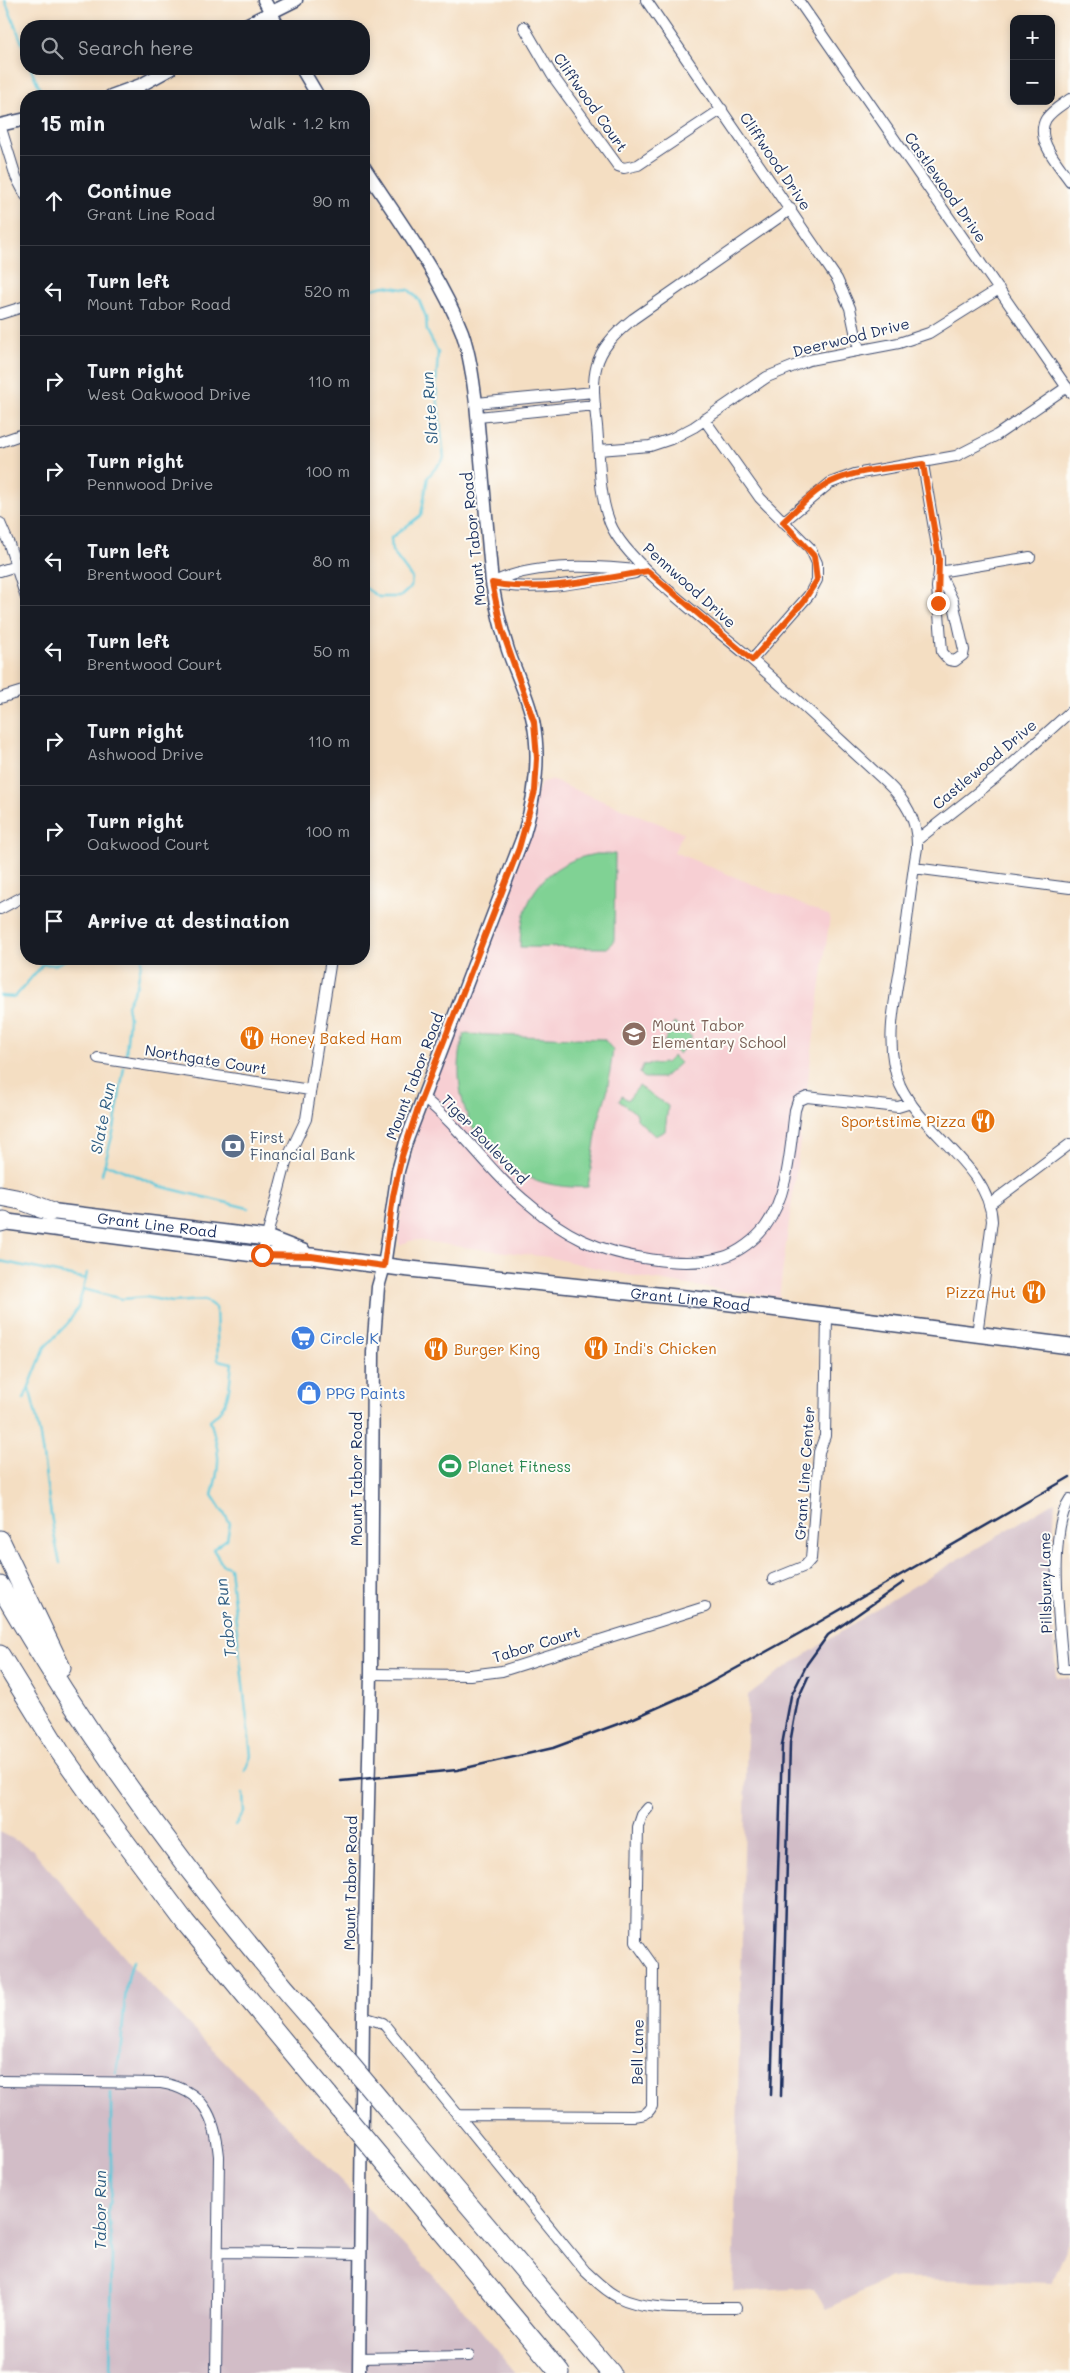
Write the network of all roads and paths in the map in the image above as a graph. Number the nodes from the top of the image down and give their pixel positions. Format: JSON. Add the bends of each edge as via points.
{"nodes":[{"id":1,"x":296,"y":0,"type":"edge"},
{"id":2,"x":646,"y":0,"type":"edge"},
{"id":3,"x":798,"y":0,"type":"edge"},
{"id":4,"x":267,"y":6,"type":"edge"},
{"id":5,"x":251,"y":20,"type":"edge"},
{"id":6,"x":275,"y":20,"type":"edge"},
{"id":7,"x":524,"y":27,"type":"dead end"},
{"id":8,"x":159,"y":75,"type":"edge"},
{"id":9,"x":306,"y":75,"type":"edge"},
{"id":10,"x":128,"y":90,"type":"edge"},
{"id":11,"x":314,"y":90,"type":"edge"},
{"id":12,"x":1070,"y":99,"type":"edge"},
{"id":13,"x":722,"y":109,"type":"junction"},
{"id":14,"x":20,"y":120,"type":"edge"},
{"id":15,"x":0,"y":125,"type":"edge"},
{"id":16,"x":370,"y":176,"type":"edge"},
{"id":17,"x":1070,"y":181,"type":"edge"},
{"id":18,"x":20,"y":185,"type":"edge"},
{"id":19,"x":791,"y":209,"type":"junction"},
{"id":20,"x":999,"y":289,"type":"junction"},
{"id":21,"x":20,"y":308,"type":"edge"},
{"id":22,"x":0,"y":314,"type":"edge"},
{"id":23,"x":859,"y":350,"type":"junction"},
{"id":24,"x":1069,"y":390,"type":"edge"},
{"id":25,"x":594,"y":392,"type":"junction"},
{"id":26,"x":476,"y":403,"type":"junction"},
{"id":27,"x":595,"y":405,"type":"junction"},
{"id":28,"x":478,"y":417,"type":"junction"},
{"id":29,"x":704,"y":419,"type":"junction"},
{"id":30,"x":20,"y":435,"type":"edge"},
{"id":31,"x":0,"y":442,"type":"edge"},
{"id":32,"x":599,"y":450,"type":"junction"},
{"id":33,"x":923,"y":464,"type":"junction"},
{"id":34,"x":783,"y":522,"type":"junction"},
{"id":35,"x":0,"y":524,"type":"edge"},
{"id":36,"x":1030,"y":557,"type":"dead end"},
{"id":37,"x":20,"y":563,"type":"edge"},
{"id":38,"x":20,"y":565,"type":"edge"},
{"id":39,"x":0,"y":571,"type":"edge"},
{"id":40,"x":648,"y":571,"type":"junction"},
{"id":41,"x":939,"y":572,"type":"junction"},
{"id":42,"x":492,"y":583,"type":"junction"},
{"id":43,"x":752,"y":660,"type":"junction"},
{"id":44,"x":20,"y":692,"type":"edge"},
{"id":45,"x":0,"y":698,"type":"edge"},
{"id":46,"x":1070,"y":712,"type":"edge"},
{"id":47,"x":917,"y":840,"type":"junction"},
{"id":48,"x":914,"y":868,"type":"junction"},
{"id":49,"x":1070,"y":888,"type":"edge"},
{"id":50,"x":20,"y":898,"type":"edge"},
{"id":51,"x":0,"y":909,"type":"edge"},
{"id":52,"x":329,"y":965,"type":"edge"},
{"id":53,"x":98,"y":1058,"type":"dead end"},
{"id":54,"x":310,"y":1090,"type":"junction"},
{"id":55,"x":422,"y":1097,"type":"junction"},
{"id":56,"x":911,"y":1103,"type":"junction"},
{"id":57,"x":1070,"y":1144,"type":"edge"},
{"id":58,"x":0,"y":1196,"type":"edge"},
{"id":59,"x":990,"y":1204,"type":"junction"},
{"id":60,"x":50,"y":1211,"type":"junction"},
{"id":61,"x":1,"y":1217,"type":"edge"},
{"id":62,"x":267,"y":1238,"type":"junction"},
{"id":63,"x":262,"y":1255,"type":"junction"},
{"id":64,"x":311,"y":1256,"type":"junction"},
{"id":65,"x":384,"y":1266,"type":"junction"},
{"id":66,"x":827,"y":1315,"type":"junction"},
{"id":67,"x":977,"y":1334,"type":"junction"},
{"id":68,"x":1070,"y":1346,"type":"edge"},
{"id":69,"x":1070,"y":1499,"type":"edge"},
{"id":70,"x":0,"y":1540,"type":"edge"},
{"id":71,"x":773,"y":1579,"type":"dead end"},
{"id":72,"x":0,"y":1586,"type":"edge"},
{"id":73,"x":705,"y":1607,"type":"dead end"},
{"id":74,"x":0,"y":1655,"type":"edge"},
{"id":75,"x":0,"y":1661,"type":"edge"},
{"id":76,"x":1066,"y":1669,"type":"edge"},
{"id":77,"x":371,"y":1674,"type":"junction"},
{"id":78,"x":24,"y":1693,"type":"junction"},
{"id":79,"x":104,"y":1752,"type":"junction"},
{"id":80,"x":648,"y":1808,"type":"dead end"},
{"id":81,"x":363,"y":2017,"type":"junction"},
{"id":82,"x":0,"y":2080,"type":"edge"},
{"id":83,"x":457,"y":2115,"type":"junction"},
{"id":84,"x":218,"y":2252,"type":"junction"},
{"id":85,"x":360,"y":2254,"type":"junction"},
{"id":86,"x":736,"y":2308,"type":"dead end"},
{"id":87,"x":469,"y":2356,"type":"dead end"},
{"id":88,"x":359,"y":2358,"type":"junction"},
{"id":89,"x":216,"y":2373,"type":"edge"},
{"id":90,"x":359,"y":2373,"type":"edge"},
{"id":91,"x":560,"y":2373,"type":"edge"},
{"id":92,"x":611,"y":2373,"type":"edge"}],
"edges":[{"from":1,"to":4,"type":"street"},
{"from":2,"to":13,"type":"street","name":"Cliffwood Drive"},
{"from":3,"to":20,"type":"street","name":"Castlewood Drive"},
{"from":4,"to":5,"type":"street"},
{"from":4,"to":6,"type":"street"},
{"from":7,"to":13,"type":"street","name":"Cliffwood Court","via":[[552,75],[618,166],[638,166]]},
{"from":8,"to":10,"type":"street"},
{"from":9,"to":11,"type":"street"},
{"from":12,"to":17,"type":"street","via":[[1046,120],[1042,134]]},
{"from":13,"to":19,"type":"street","name":"Cliffwood Drive"},
{"from":14,"to":15,"type":"street"},
{"from":15,"to":18,"type":"street"},
{"from":16,"to":26,"type":"street","name":"Mount Tabor Road","via":[[429,268],[454,314],[468,354]]},
{"from":19,"to":23,"type":"street","name":"Cliffwood Drive","via":[[844,292]]},
{"from":19,"to":25,"type":"street","name":"Pennwood Drive","via":[[615,333],[602,349],[596,366]]},
{"from":20,"to":23,"type":"street","name":"Deerwood Drive","via":[[929,333],[898,344]]},
{"from":20,"to":24,"type":"street","name":"Castlewood Drive"},
{"from":21,"to":22,"type":"street"},
{"from":23,"to":29,"type":"street","name":"Deerwood Drive","via":[[809,360],[767,378]]},
{"from":24,"to":33,"type":"street","via":[[981,444],[956,456]]},
{"from":25,"to":26,"type":"street"},
{"from":25,"to":27,"type":"street","name":"Pennwood Drive"},
{"from":26,"to":28,"type":"street","name":"Mount Tabor Road"},
{"from":27,"to":28,"type":"street"},
{"from":27,"to":32,"type":"street","name":"Pennwood Drive"},
{"from":28,"to":42,"type":"street","name":"Mount Tabor Road"},
{"from":29,"to":32,"type":"street","name":"Deerwood Drive","via":[[671,439],[650,446]]},
{"from":29,"to":34,"type":"street","via":[[754,490]]},
{"from":30,"to":31,"type":"street"},
{"from":32,"to":40,"type":"street","name":"Pennwood Drive","via":[[602,493],[610,524],[617,537]]},
{"from":33,"to":34,"type":"street","via":[[839,479],[816,492]]},
{"from":33,"to":41,"type":"street"},
{"from":34,"to":43,"type":"street","via":[[814,556],[817,580],[803,602]]},
{"from":35,"to":37,"type":"street"},
{"from":36,"to":41,"type":"street"},
{"from":38,"to":39,"type":"street"},
{"from":40,"to":42,"type":"street","via":[[597,580],[514,588]]},
{"from":40,"to":42,"type":"street","via":[[592,565],[510,574]]},
{"from":40,"to":43,"type":"street","name":"Pennwood Drive"},
{"from":41,"to":41,"type":"street","via":[[953,601],[964,650],[963,655],[955,660],[950,660],[942,652],[937,587]]},
{"from":42,"to":55,"type":"street","name":"Mount Tabor Road","via":[[502,630],[534,722],[535,791],[519,848]]},
{"from":43,"to":47,"type":"street","name":"Pennwood Drive","via":[[893,789],[911,815]]},
{"from":44,"to":45,"type":"street"},
{"from":46,"to":47,"type":"street","name":"Castlewood Drive","via":[[1001,774]]},
{"from":47,"to":48,"type":"street","name":"Pennwood Drive"},
{"from":48,"to":49,"type":"street"},
{"from":48,"to":56,"type":"street","name":"Pennwood Drive","via":[[892,1025],[893,1060],[898,1079]]},
{"from":50,"to":51,"type":"street"},
{"from":52,"to":54,"type":"street"},
{"from":53,"to":54,"type":"street","name":"Northgate Court"},
{"from":54,"to":62,"type":"street","via":[[306,1119],[286,1162]]},
{"from":55,"to":56,"type":"street","name":"Tiger Boulevard","via":[[444,1114],[513,1191],[565,1231],[595,1245],[638,1257],[702,1262],[726,1257],[759,1234],[770,1219],[782,1192],[798,1101],[807,1097],[898,1107]]},
{"from":55,"to":65,"type":"street","name":"Mount Tabor Road","via":[[398,1171]]},
{"from":56,"to":59,"type":"street","name":"Pennwood Drive","via":[[970,1173]]},
{"from":57,"to":59,"type":"street"},
{"from":58,"to":60,"type":"highway"},
{"from":59,"to":67,"type":"street","via":[[992,1222]]},
{"from":60,"to":61,"type":"main road","name":"Grant Line Road"},
{"from":60,"to":62,"type":"main road","name":"Grant Line Road"},
{"from":61,"to":63,"type":"main road","name":"Grant Line Road"},
{"from":62,"to":63,"type":"street"},
{"from":62,"to":64,"type":"main road","name":"Grant Line Road"},
{"from":63,"to":64,"type":"main road","name":"Grant Line Road"},
{"from":64,"to":65,"type":"main road","name":"Grant Line Road"},
{"from":65,"to":66,"type":"main road","name":"Grant Line Road"},
{"from":65,"to":77,"type":"street","name":"Mount Tabor Road","via":[[378,1286],[373,1352]]},
{"from":66,"to":67,"type":"main road","name":"Grant Line Road"},
{"from":66,"to":71,"type":"street","name":"Grant Line Center","via":[[825,1436],[819,1452],[811,1559],[805,1566]]},
{"from":67,"to":68,"type":"main road","name":"Grant Line Road"},
{"from":69,"to":76,"type":"street","name":"Pillsbury Lane","via":[[1061,1518],[1058,1538]]},
{"from":70,"to":79,"type":"highway"},
{"from":72,"to":79,"type":"highway"},
{"from":73,"to":77,"type":"street","name":"Tabor Court","via":[[502,1671],[470,1676]]},
{"from":74,"to":78,"type":"highway"},
{"from":75,"to":78,"type":"highway"},
{"from":77,"to":81,"type":"street","name":"Mount Tabor Road"},
{"from":78,"to":91,"type":"highway","bridge":true,"via":[[102,1812],[185,1922]]},
{"from":79,"to":92,"type":"highway","bridge":true,"via":[[225,1918]]},
{"from":80,"to":83,"type":"street","name":"Bell Lane","via":[[638,1827],[636,1942],[653,1966],[650,2111],[633,2116]]},
{"from":81,"to":83,"type":"street","via":[[382,2023]]},
{"from":81,"to":85,"type":"street","name":"Mount Tabor Road"},
{"from":82,"to":84,"type":"street","via":[[161,2083],[173,2085],[194,2096],[208,2113],[217,2133]]},
{"from":83,"to":86,"type":"street","via":[[584,2271],[602,2287],[635,2304]]},
{"from":84,"to":85,"type":"street"},
{"from":84,"to":89,"type":"street"},
{"from":85,"to":88,"type":"street","name":"Mount Tabor Road"},
{"from":87,"to":88,"type":"street"},
{"from":88,"to":90,"type":"street","name":"Mount Tabor Road"}]}
